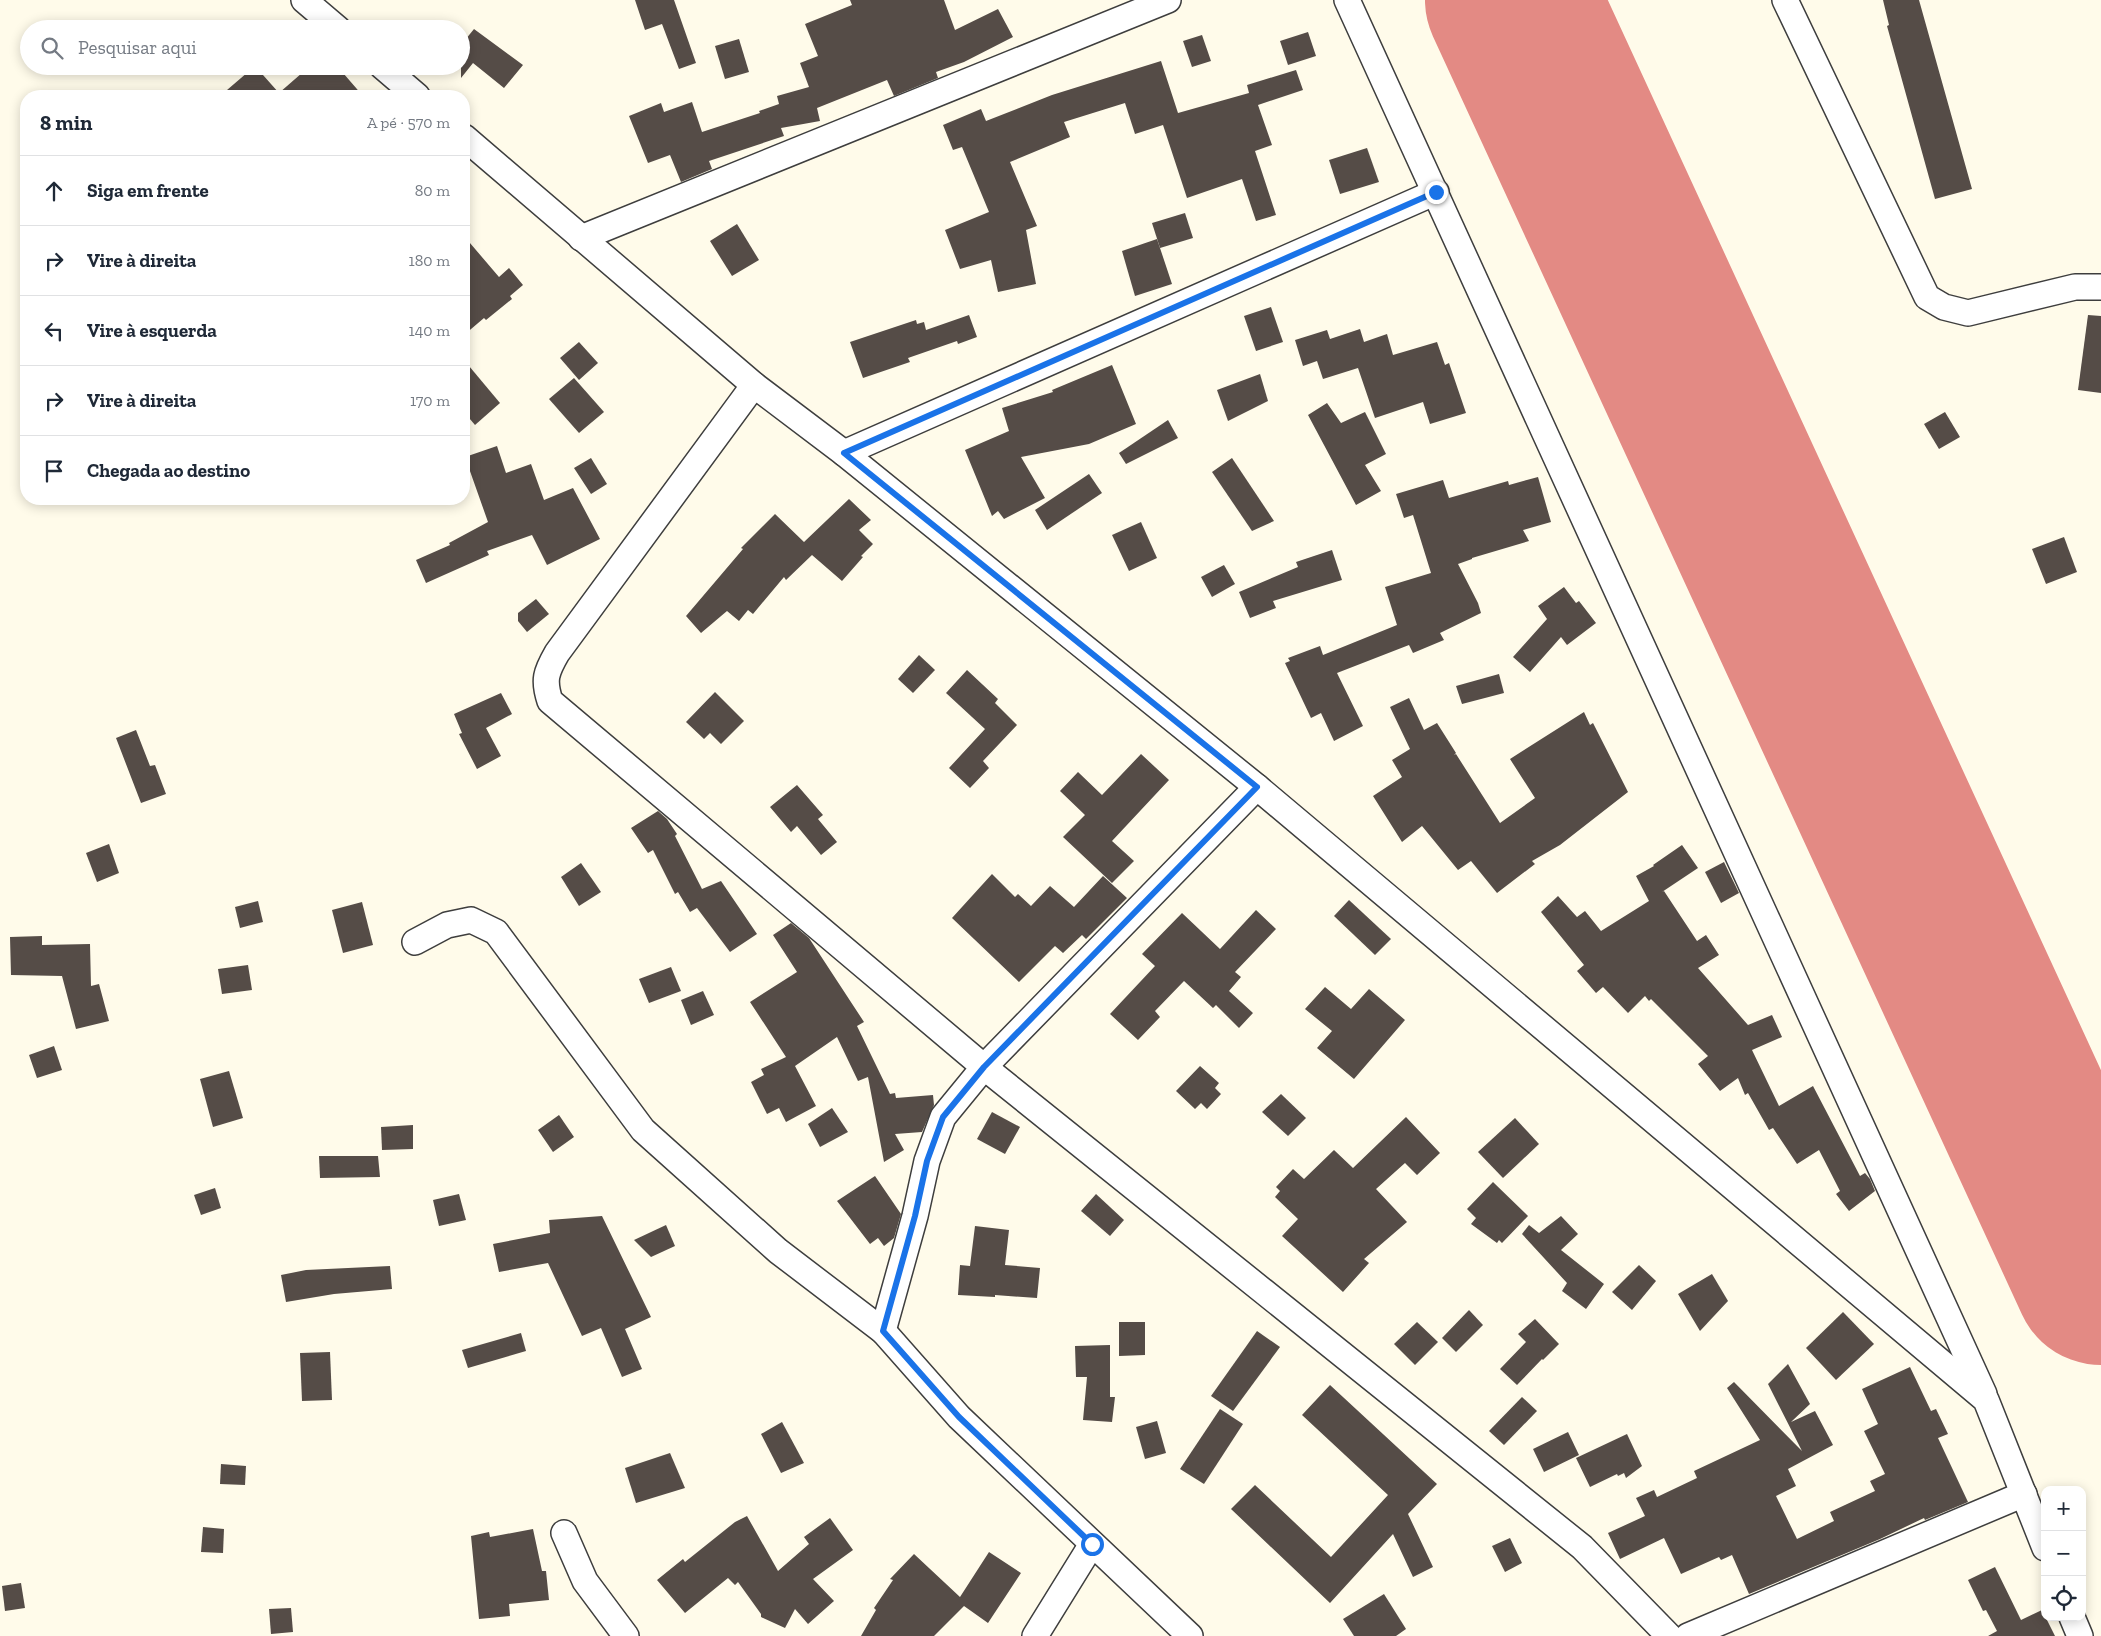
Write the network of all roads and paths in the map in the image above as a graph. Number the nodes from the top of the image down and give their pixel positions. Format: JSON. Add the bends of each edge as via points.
{"nodes":[{"id":1,"x":304,"y":0,"type":"edge"},
{"id":2,"x":1168,"y":0,"type":"edge"},
{"id":3,"x":1347,"y":0,"type":"edge"},
{"id":4,"x":1785,"y":0,"type":"edge"},
{"id":5,"x":327,"y":20,"type":"edge"},
{"id":6,"x":392,"y":75,"type":"edge"},
{"id":7,"x":410,"y":90,"type":"edge"},
{"id":8,"x":470,"y":142,"type":"edge"},
{"id":9,"x":1436,"y":192,"type":"junction"},
{"id":10,"x":582,"y":238,"type":"junction"},
{"id":11,"x":2101,"y":287,"type":"edge"},
{"id":12,"x":754,"y":385,"type":"junction"},
{"id":13,"x":844,"y":453,"type":"junction"},
{"id":14,"x":1257,"y":787,"type":"junction"},
{"id":15,"x":415,"y":942,"type":"dead end"},
{"id":16,"x":984,"y":1067,"type":"junction"},
{"id":17,"x":883,"y":1331,"type":"junction"},
{"id":18,"x":1986,"y":1400,"type":"junction"},
{"id":19,"x":2024,"y":1494,"type":"junction"},
{"id":20,"x":564,"y":1533,"type":"dead end"},
{"id":21,"x":2041,"y":1538,"type":"edge"},
{"id":22,"x":1092,"y":1544,"type":"junction"},
{"id":23,"x":2074,"y":1621,"type":"edge"},
{"id":24,"x":626,"y":1636,"type":"edge"},
{"id":25,"x":1035,"y":1636,"type":"edge"},
{"id":26,"x":1190,"y":1636,"type":"edge"},
{"id":27,"x":1669,"y":1636,"type":"edge"},
{"id":28,"x":1688,"y":1636,"type":"edge"},
{"id":29,"x":2080,"y":1636,"type":"edge"}],
"edges":[{"from":1,"to":5,"type":"street"},
{"from":2,"to":10,"type":"street"},
{"from":3,"to":9,"type":"street"},
{"from":4,"to":11,"type":"street","via":[[1927,297],[1944,308],[1968,313],[2075,287]]},
{"from":6,"to":7,"type":"street"},
{"from":8,"to":10,"type":"street"},
{"from":9,"to":13,"type":"street"},
{"from":9,"to":18,"type":"street"},
{"from":10,"to":12,"type":"street"},
{"from":12,"to":13,"type":"street"},
{"from":12,"to":16,"type":"street","via":[[557,653],[547,671],[545,686],[550,702]]},
{"from":13,"to":14,"type":"street"},
{"from":14,"to":16,"type":"street"},
{"from":14,"to":18,"type":"street"},
{"from":15,"to":17,"type":"street","via":[[447,925],[470,920],[496,932],[643,1130],[778,1251]]},
{"from":16,"to":17,"type":"street","via":[[943,1117],[927,1161]]},
{"from":16,"to":27,"type":"street","via":[[1582,1547]]},
{"from":17,"to":22,"type":"street","via":[[959,1417]]},
{"from":18,"to":19,"type":"street"},
{"from":19,"to":21,"type":"street"},
{"from":19,"to":28,"type":"street"},
{"from":20,"to":24,"type":"street","via":[[585,1582]]},
{"from":22,"to":25,"type":"street"},
{"from":22,"to":26,"type":"street"},
{"from":23,"to":29,"type":"street"}]}
